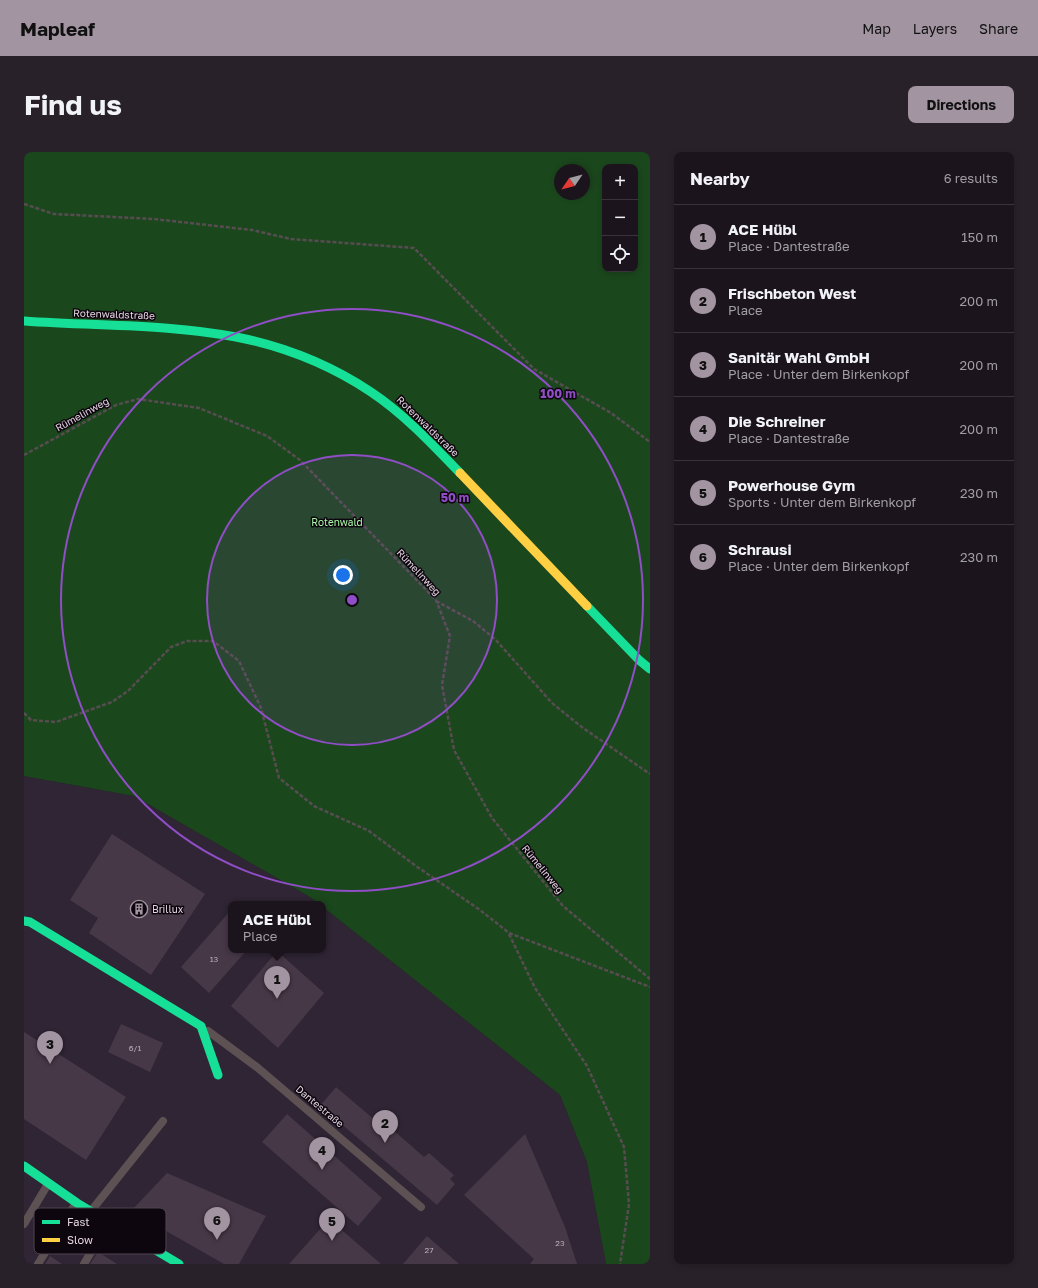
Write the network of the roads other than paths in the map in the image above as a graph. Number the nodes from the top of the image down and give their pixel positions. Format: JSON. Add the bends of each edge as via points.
{"nodes":[{"id":1,"x":24,"y":321,"type":"edge"},
{"id":2,"x":650,"y":669,"type":"edge"},
{"id":3,"x":24,"y":921,"type":"edge"},
{"id":4,"x":201,"y":1026,"type":"junction"},
{"id":5,"x":218,"y":1075,"type":"dead end"},
{"id":6,"x":163,"y":1121,"type":"dead end"},
{"id":7,"x":24,"y":1166,"type":"edge"},
{"id":8,"x":48,"y":1183,"type":"junction"},
{"id":9,"x":76,"y":1203,"type":"junction"},
{"id":10,"x":422,"y":1207,"type":"dead end"},
{"id":11,"x":73,"y":1208,"type":"edge"},
{"id":12,"x":85,"y":1208,"type":"edge"},
{"id":13,"x":93,"y":1208,"type":"edge"},
{"id":14,"x":24,"y":1224,"type":"edge"},
{"id":15,"x":44,"y":1254,"type":"edge"},
{"id":16,"x":90,"y":1254,"type":"edge"},
{"id":17,"x":163,"y":1254,"type":"edge"},
{"id":18,"x":38,"y":1264,"type":"edge"},
{"id":19,"x":84,"y":1264,"type":"edge"},
{"id":20,"x":180,"y":1264,"type":"edge"}],
"edges":[{"from":1,"to":2,"type":"main road","name":"Rotenwaldstraße","via":[[214,331],[288,349],[322,363],[367,387],[400,412],[427,438]]},
{"from":3,"to":4,"type":"main road","name":"Dantestraße","via":[[30,922]]},
{"from":4,"to":5,"type":"main road"},
{"from":4,"to":10,"type":"lane","name":"Dantestraße","via":[[258,1068]]},
{"from":6,"to":13,"type":"lane"},
{"from":7,"to":8,"type":"main road"},
{"from":8,"to":9,"type":"main road"},
{"from":8,"to":14,"type":"lane"},
{"from":9,"to":11,"type":"lane"},
{"from":9,"to":12,"type":"main road"},
{"from":15,"to":18,"type":"lane"},
{"from":16,"to":19,"type":"lane"},
{"from":17,"to":20,"type":"main road"}]}
